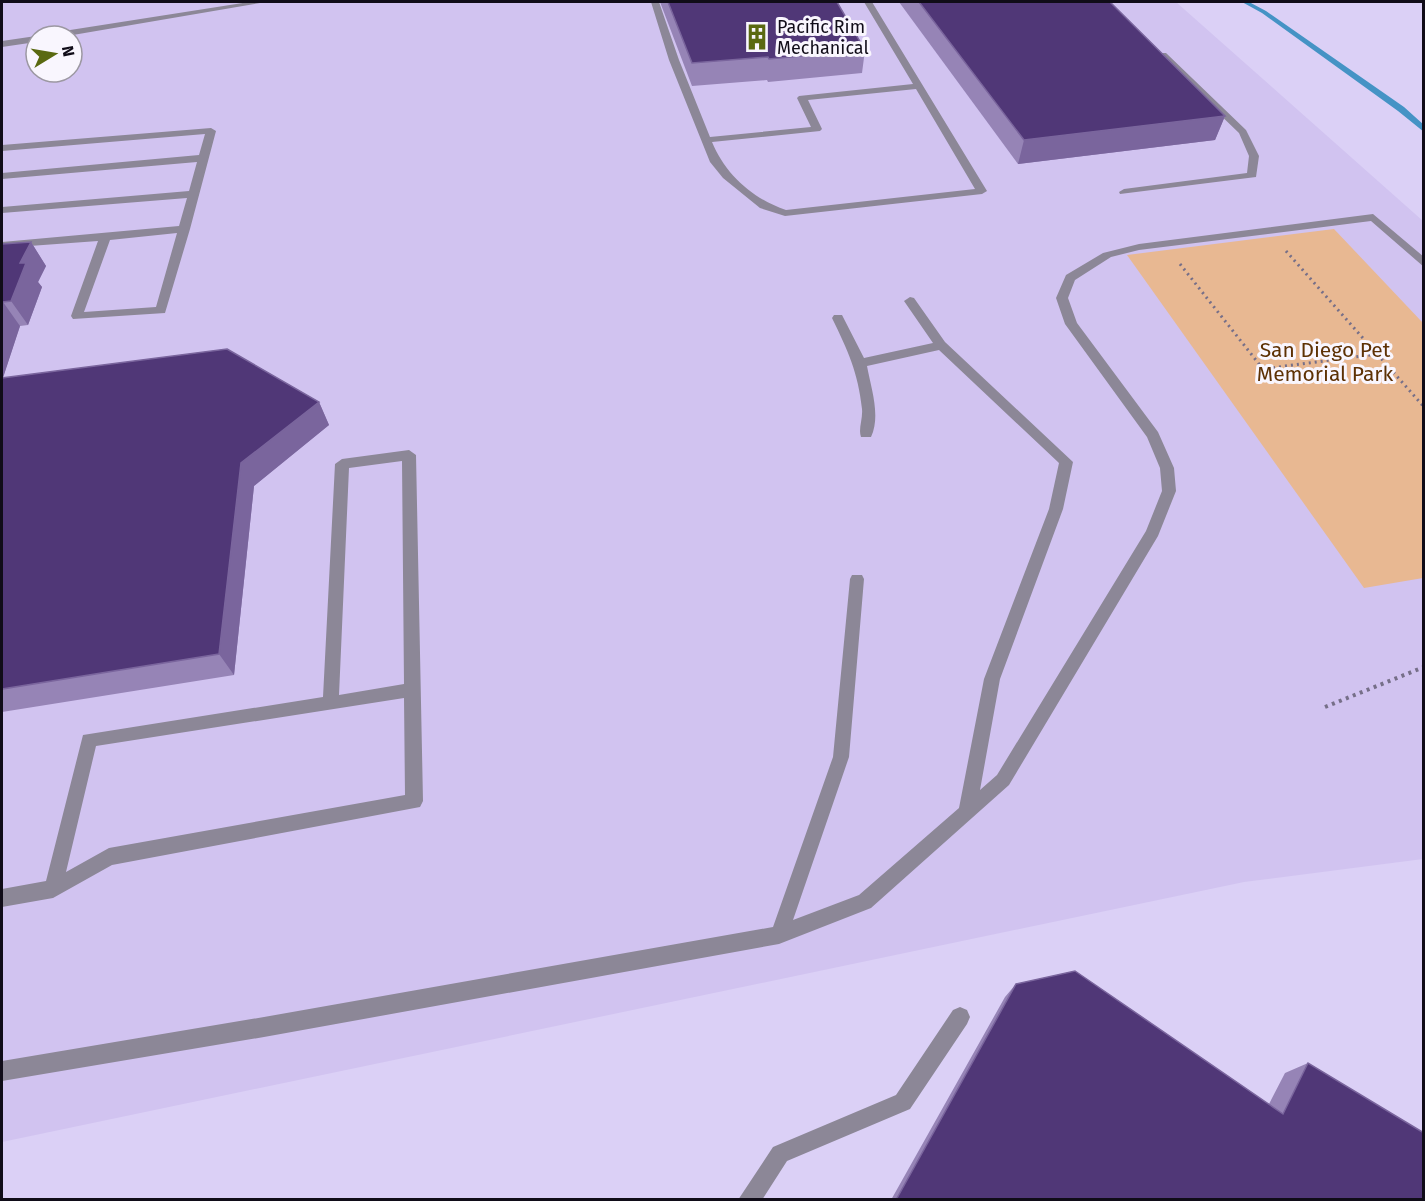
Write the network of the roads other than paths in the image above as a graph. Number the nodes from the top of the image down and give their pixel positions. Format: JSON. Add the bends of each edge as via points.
{"nodes":[{"id":1,"x":262,"y":2,"type":"edge"},
{"id":2,"x":655,"y":2,"type":"edge"},
{"id":3,"x":868,"y":2,"type":"edge"},
{"id":4,"x":84,"y":31,"type":"edge"},
{"id":5,"x":24,"y":41,"type":"edge"},
{"id":6,"x":2,"y":44,"type":"edge"},
{"id":7,"x":1154,"y":47,"type":"edge"},
{"id":8,"x":919,"y":86,"type":"junction"},
{"id":9,"x":706,"y":140,"type":"junction"},
{"id":10,"x":2,"y":148,"type":"edge"},
{"id":11,"x":203,"y":158,"type":"junction"},
{"id":12,"x":2,"y":176,"type":"edge"},
{"id":13,"x":1124,"y":192,"type":"dead end"},
{"id":14,"x":194,"y":194,"type":"junction"},
{"id":15,"x":2,"y":210,"type":"edge"},
{"id":16,"x":185,"y":229,"type":"junction"},
{"id":17,"x":105,"y":237,"type":"junction"},
{"id":18,"x":2,"y":246,"type":"edge"},
{"id":19,"x":1424,"y":264,"type":"edge"},
{"id":20,"x":909,"y":302,"type":"dead end"},
{"id":21,"x":838,"y":318,"type":"dead end"},
{"id":22,"x":941,"y":345,"type":"junction"},
{"id":23,"x":860,"y":363,"type":"junction"},
{"id":24,"x":866,"y":434,"type":"dead end"},
{"id":25,"x":856,"y":579,"type":"dead end"},
{"id":26,"x":414,"y":689,"type":"junction"},
{"id":27,"x":331,"y":703,"type":"junction"},
{"id":28,"x":967,"y":812,"type":"junction"},
{"id":29,"x":54,"y":890,"type":"junction"},
{"id":30,"x":2,"y":898,"type":"edge"},
{"id":31,"x":779,"y":934,"type":"junction"},
{"id":32,"x":960,"y":1017,"type":"dead end"},
{"id":33,"x":2,"y":1071,"type":"edge"},
{"id":34,"x":749,"y":1200,"type":"edge"}],
"edges":[{"from":1,"to":4,"type":"street"},
{"from":2,"to":9,"type":"street"},
{"from":3,"to":8,"type":"street"},
{"from":5,"to":6,"type":"street"},
{"from":7,"to":13,"type":"street","via":[[1243,132],[1254,156],[1252,175]]},
{"from":8,"to":9,"type":"street","via":[[802,98],[817,129]]},
{"from":8,"to":9,"type":"street","via":[[982,191],[785,213],[764,206],[727,176],[715,162]]},
{"from":10,"to":11,"type":"street","via":[[211,130]]},
{"from":11,"to":12,"type":"street"},
{"from":11,"to":14,"type":"street"},
{"from":14,"to":15,"type":"street"},
{"from":14,"to":16,"type":"street"},
{"from":16,"to":17,"type":"street"},
{"from":16,"to":17,"type":"street","via":[[161,310],[77,316]]},
{"from":17,"to":18,"type":"street"},
{"from":19,"to":28,"type":"street","via":[[1373,217],[1107,255],[1070,278],[1062,298],[1071,324],[1153,435],[1167,468],[1169,490],[1154,532],[1003,780]]},
{"from":20,"to":22,"type":"street"},
{"from":21,"to":23,"type":"street"},
{"from":22,"to":23,"type":"street"},
{"from":22,"to":28,"type":"street","via":[[1066,462],[1056,508],[992,679]]},
{"from":23,"to":24,"type":"street","via":[[869,412]]},
{"from":25,"to":31,"type":"street","via":[[841,757]]},
{"from":26,"to":27,"type":"street"},
{"from":26,"to":27,"type":"street","via":[[409,455],[342,464]]},
{"from":26,"to":29,"type":"street","via":[[414,801],[109,857]]},
{"from":27,"to":29,"type":"street","via":[[89,740]]},
{"from":28,"to":31,"type":"street","via":[[865,902]]},
{"from":29,"to":30,"type":"street"},
{"from":31,"to":33,"type":"street"},
{"from":32,"to":34,"type":"street","via":[[903,1102],[780,1154]]}]}
